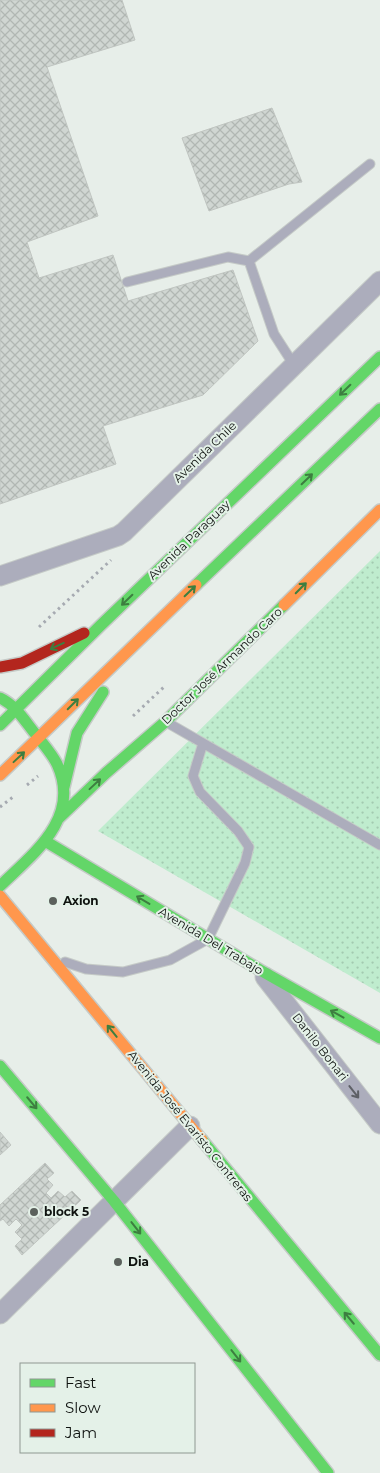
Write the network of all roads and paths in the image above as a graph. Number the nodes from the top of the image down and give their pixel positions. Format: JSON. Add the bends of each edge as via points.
{"nodes":[{"id":1,"x":370,"y":164,"type":"dead end"},
{"id":2,"x":249,"y":262,"type":"junction"},
{"id":3,"x":380,"y":281,"type":"edge"},
{"id":4,"x":127,"y":282,"type":"dead end"},
{"id":5,"x":380,"y":357,"type":"edge"},
{"id":6,"x":294,"y":365,"type":"junction"},
{"id":7,"x":380,"y":410,"type":"edge"},
{"id":8,"x":372,"y":429,"type":"dead end"},
{"id":9,"x":357,"y":431,"type":"junction"},
{"id":10,"x":380,"y":510,"type":"edge"},
{"id":11,"x":0,"y":576,"type":"edge"},
{"id":12,"x":101,"y":625,"type":"junction"},
{"id":13,"x":142,"y":636,"type":"junction"},
{"id":14,"x":0,"y":667,"type":"edge"},
{"id":15,"x":169,"y":682,"type":"dead end"},
{"id":16,"x":1,"y":698,"type":"edge"},
{"id":17,"x":16,"y":710,"type":"junction"},
{"id":18,"x":165,"y":722,"type":"junction"},
{"id":19,"x":126,"y":723,"type":"dead end"},
{"id":20,"x":0,"y":725,"type":"edge"},
{"id":21,"x":39,"y":739,"type":"junction"},
{"id":22,"x":203,"y":744,"type":"junction"},
{"id":23,"x":57,"y":764,"type":"junction"},
{"id":24,"x":0,"y":775,"type":"edge"},
{"id":25,"x":64,"y":787,"type":"junction"},
{"id":26,"x":22,"y":789,"type":"dead end"},
{"id":27,"x":14,"y":795,"type":"dead end"},
{"id":28,"x":0,"y":807,"type":"edge"},
{"id":29,"x":59,"y":818,"type":"junction"},
{"id":30,"x":45,"y":841,"type":"junction"},
{"id":31,"x":380,"y":845,"type":"edge"},
{"id":32,"x":0,"y":886,"type":"edge"},
{"id":33,"x":0,"y":896,"type":"edge"},
{"id":34,"x":208,"y":939,"type":"junction"},
{"id":35,"x":53,"y":959,"type":"junction"},
{"id":36,"x":260,"y":970,"type":"junction"},
{"id":37,"x":380,"y":1038,"type":"edge"},
{"id":38,"x":0,"y":1066,"type":"edge"},
{"id":39,"x":380,"y":1124,"type":"edge"},
{"id":40,"x":190,"y":1126,"type":"junction"},
{"id":41,"x":114,"y":1200,"type":"junction"},
{"id":42,"x":0,"y":1314,"type":"edge"},
{"id":43,"x":380,"y":1355,"type":"edge"},
{"id":44,"x":328,"y":1473,"type":"edge"}],
"edges":[{"from":1,"to":2,"type":"lane"},
{"from":2,"to":4,"type":"lane","via":[[228,258]]},
{"from":2,"to":6,"type":"lane","via":[[274,334]]},
{"from":3,"to":6,"type":"street","name":"Avenida Chile"},
{"from":5,"to":12,"type":"street","name":"Avenida Paraguay","one_way":true},
{"from":6,"to":11,"type":"street","name":"Avenida Chile","via":[[124,532]]},
{"from":7,"to":9,"type":"street"},
{"from":8,"to":9,"type":"street"},
{"from":13,"to":9,"type":"street","one_way":true},
{"from":18,"to":10,"type":"street","name":"Doctor José Armando Caro","one_way":true},
{"from":12,"to":14,"type":"street","one_way":true,"via":[[22,662]]},
{"from":12,"to":17,"type":"street","name":"Avenida Paraguay"},
{"from":21,"to":13,"type":"street","one_way":true},
{"from":13,"to":25,"type":"street","via":[[77,733]]},
{"from":15,"to":19,"type":"path"},
{"from":16,"to":17,"type":"street"},
{"from":17,"to":20,"type":"street","name":"Avenida Paraguay"},
{"from":17,"to":21,"type":"street"},
{"from":18,"to":22,"type":"lane"},
{"from":29,"to":18,"type":"street","name":"Doctor José Armando Caro","one_way":true},
{"from":21,"to":23,"type":"street"},
{"from":24,"to":21,"type":"street","one_way":true},
{"from":22,"to":31,"type":"lane"},
{"from":22,"to":34,"type":"lane","via":[[193,776],[200,792],[238,830],[249,847]]},
{"from":23,"to":25,"type":"street"},
{"from":23,"to":26,"type":"path"},
{"from":25,"to":29,"type":"street"},
{"from":27,"to":28,"type":"path"},
{"from":29,"to":30,"type":"street"},
{"from":30,"to":32,"type":"street"},
{"from":34,"to":30,"type":"street","name":"Avenida Del Trabajo","one_way":true},
{"from":33,"to":35,"type":"street","name":"Avenida José Evaristo Contreras"},
{"from":34,"to":35,"type":"lane","via":[[170,960],[122,972],[86,969]]},
{"from":34,"to":36,"type":"street","name":"Avenida Del Trabajo"},
{"from":40,"to":35,"type":"street","name":"Avenida José Evaristo Contreras","one_way":true},
{"from":37,"to":36,"type":"street","name":"Avenida Del Trabajo","one_way":true},
{"from":36,"to":39,"type":"street","name":"Danilo Bonari","one_way":true},
{"from":38,"to":41,"type":"street","one_way":true},
{"from":40,"to":41,"type":"street"},
{"from":43,"to":40,"type":"street","name":"Avenida José Evaristo Contreras","one_way":true},
{"from":41,"to":42,"type":"street"},
{"from":41,"to":44,"type":"street","one_way":true}]}
